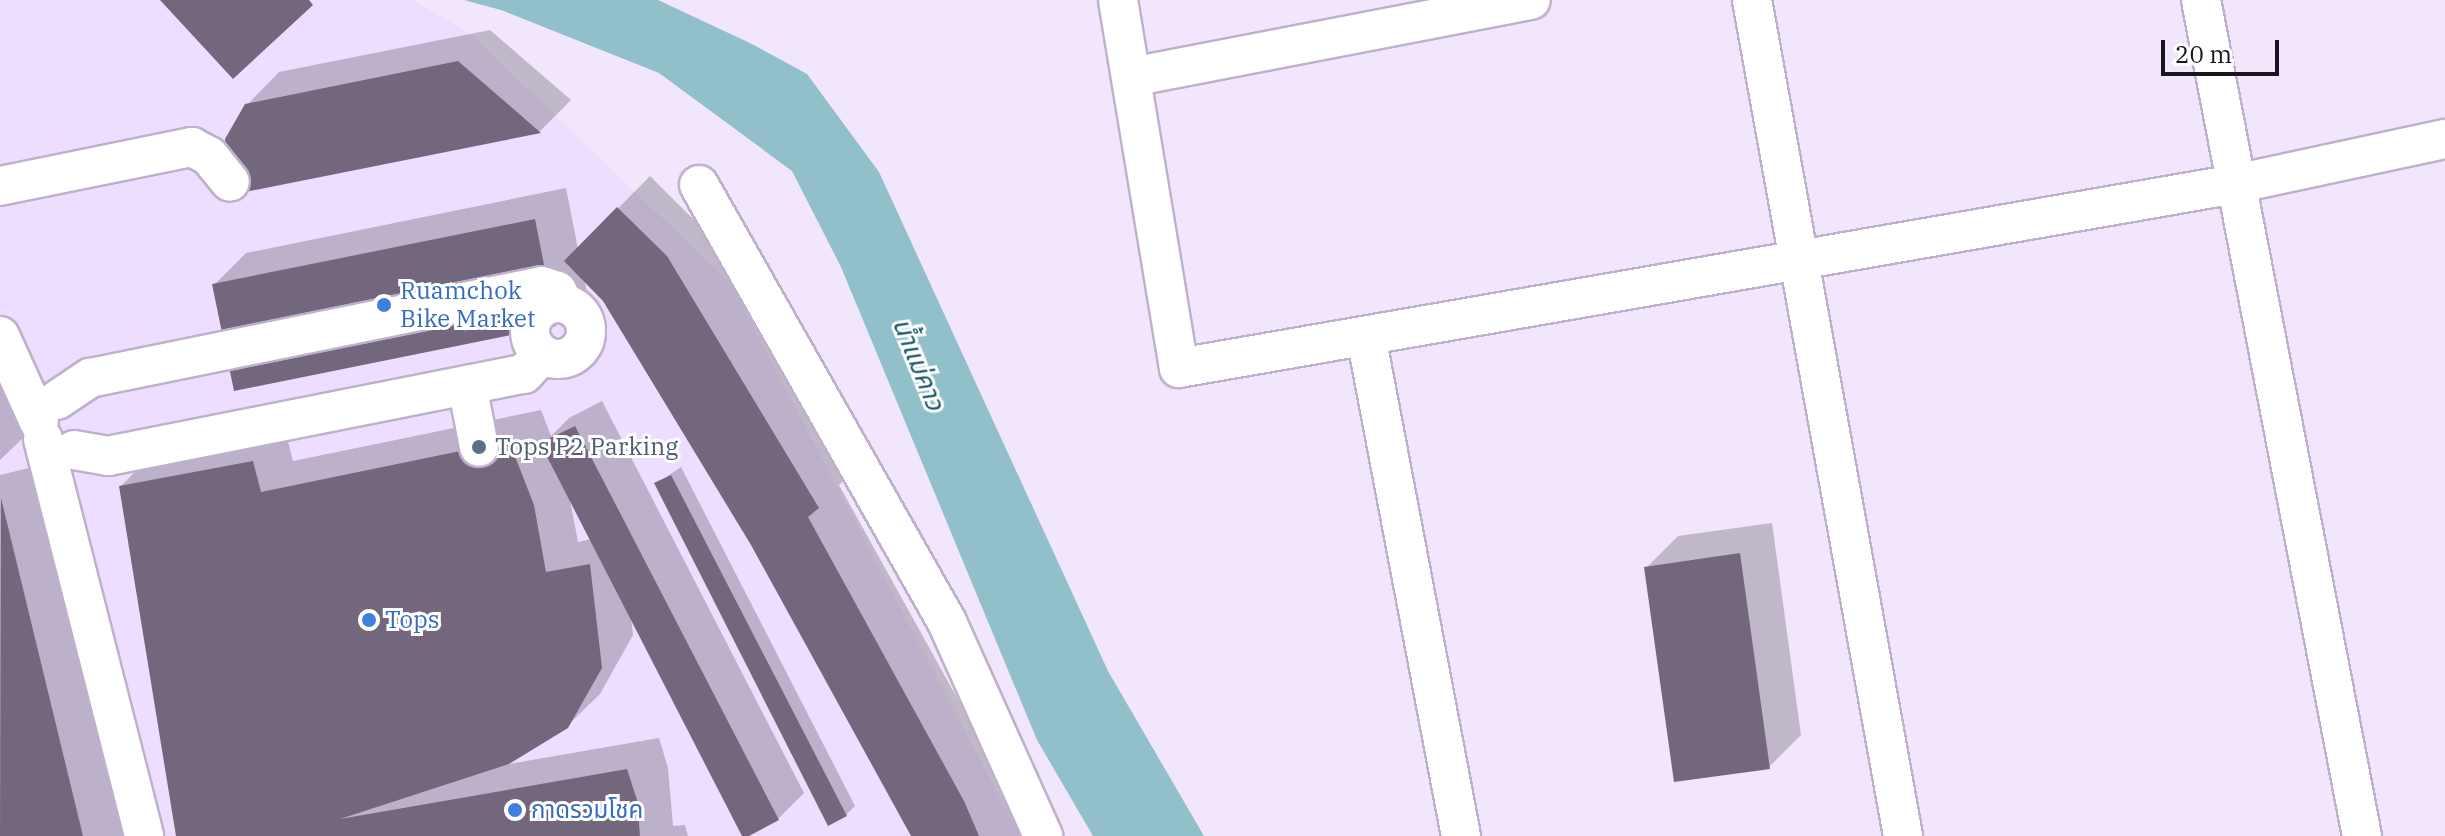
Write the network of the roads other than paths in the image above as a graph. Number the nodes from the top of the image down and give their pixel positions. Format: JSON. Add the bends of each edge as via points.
{"nodes":[{"id":1,"x":1118,"y":0,"type":"edge"},
{"id":2,"x":1531,"y":0,"type":"edge"},
{"id":3,"x":1752,"y":0,"type":"edge"},
{"id":4,"x":2201,"y":0,"type":"edge"},
{"id":5,"x":1131,"y":77,"type":"junction"},
{"id":6,"x":2445,"y":139,"type":"edge"},
{"id":7,"x":230,"y":182,"type":"dead end"},
{"id":8,"x":2235,"y":184,"type":"junction"},
{"id":9,"x":699,"y":185,"type":"dead end"},
{"id":10,"x":0,"y":186,"type":"edge"},
{"id":11,"x":1800,"y":261,"type":"junction"},
{"id":12,"x":0,"y":336,"type":"edge"},
{"id":13,"x":1366,"y":336,"type":"junction"},
{"id":14,"x":467,"y":385,"type":"junction"},
{"id":15,"x":53,"y":428,"type":"junction"},
{"id":16,"x":479,"y":447,"type":"dead end"},
{"id":17,"x":144,"y":836,"type":"edge"},
{"id":18,"x":1043,"y":836,"type":"edge"},
{"id":19,"x":1461,"y":836,"type":"edge"},
{"id":20,"x":1903,"y":836,"type":"edge"},
{"id":21,"x":2362,"y":836,"type":"edge"}],
"edges":[{"from":1,"to":5,"type":"street"},
{"from":2,"to":5,"type":"street"},
{"from":3,"to":11,"type":"street"},
{"from":4,"to":8,"type":"street"},
{"from":5,"to":13,"type":"street","via":[[1179,368]]},
{"from":6,"to":8,"type":"street"},
{"from":7,"to":10,"type":"street","via":[[209,156],[192,147]]},
{"from":8,"to":11,"type":"street"},
{"from":8,"to":21,"type":"street"},
{"from":9,"to":18,"type":"street","via":[[947,622]]},
{"from":11,"to":13,"type":"street"},
{"from":11,"to":20,"type":"street"},
{"from":12,"to":15,"type":"street"},
{"from":13,"to":19,"type":"street"},
{"from":14,"to":15,"type":"street","via":[[108,456]]},
{"from":14,"to":15,"type":"street","via":[[524,374],[542,354],[532,339],[532,321],[544,307],[563,303],[557,291],[542,286],[90,378]]},
{"from":14,"to":16,"type":"street"},
{"from":15,"to":17,"type":"street"}]}
